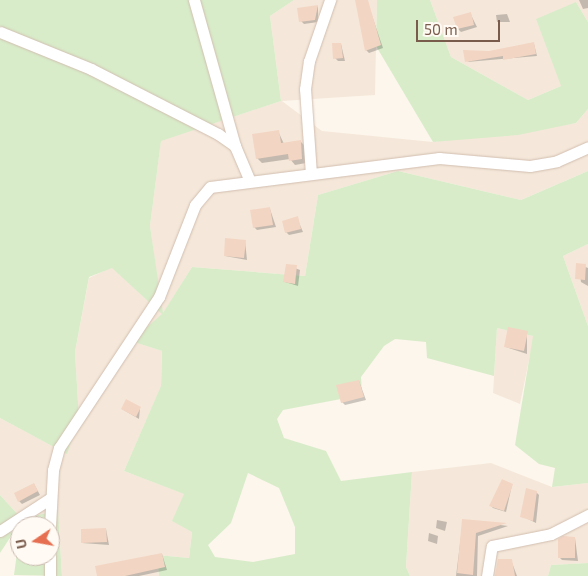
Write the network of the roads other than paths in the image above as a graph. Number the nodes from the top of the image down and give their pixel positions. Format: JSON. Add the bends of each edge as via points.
{"nodes":[{"id":1,"x":194,"y":0,"type":"edge"},
{"id":2,"x":330,"y":0,"type":"edge"},
{"id":3,"x":0,"y":32,"type":"edge"},
{"id":4,"x":235,"y":146,"type":"junction"},
{"id":5,"x":588,"y":147,"type":"edge"},
{"id":6,"x":312,"y":174,"type":"junction"},
{"id":7,"x":248,"y":179,"type":"junction"},
{"id":8,"x":49,"y":499,"type":"junction"},
{"id":9,"x":588,"y":515,"type":"edge"},
{"id":10,"x":50,"y":516,"type":"edge"},
{"id":11,"x":0,"y":531,"type":"edge"},
{"id":12,"x":487,"y":576,"type":"edge"}],
"edges":[{"from":1,"to":4,"type":"street"},
{"from":2,"to":6,"type":"street","via":[[309,61],[305,89]]},
{"from":3,"to":4,"type":"street","via":[[91,69]]},
{"from":4,"to":7,"type":"street"},
{"from":5,"to":6,"type":"street","via":[[557,161],[530,166],[439,158],[370,163]]},
{"from":6,"to":7,"type":"street","via":[[267,183]]},
{"from":7,"to":8,"type":"street","via":[[219,184],[200,196],[159,297],[59,448]]},
{"from":8,"to":10,"type":"street"},
{"from":8,"to":11,"type":"street"},
{"from":9,"to":12,"type":"street","via":[[551,534],[492,546]]}]}
